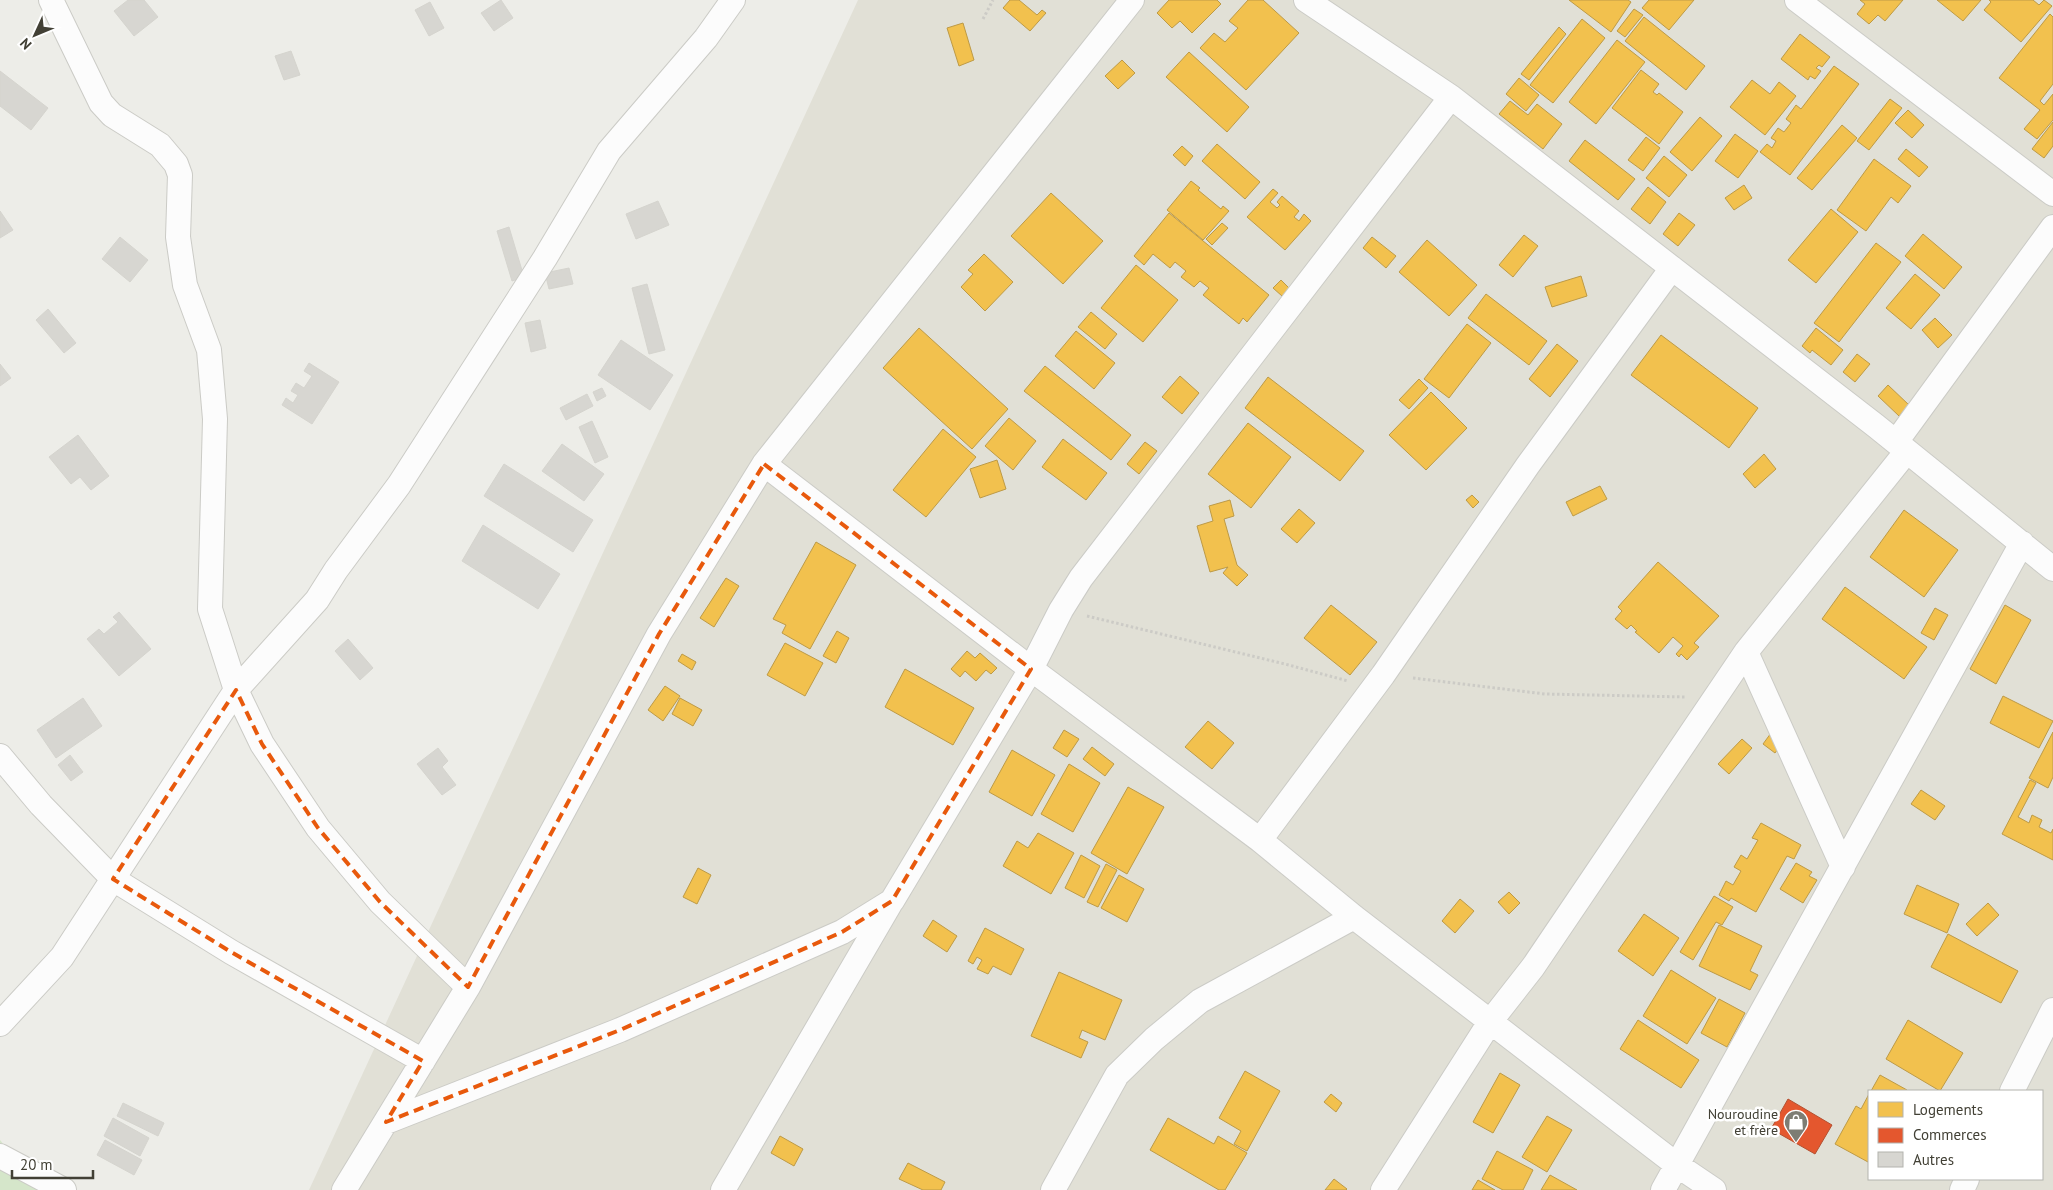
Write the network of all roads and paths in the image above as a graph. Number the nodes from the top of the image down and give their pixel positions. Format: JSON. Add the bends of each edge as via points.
{"nodes":[{"id":1,"x":51,"y":0,"type":"edge"},
{"id":2,"x":733,"y":0,"type":"edge"},
{"id":3,"x":994,"y":0,"type":"edge"},
{"id":4,"x":1132,"y":0,"type":"edge"},
{"id":5,"x":1306,"y":0,"type":"edge"},
{"id":6,"x":1797,"y":0,"type":"edge"},
{"id":7,"x":983,"y":19,"type":"dead end"},
{"id":8,"x":1451,"y":97,"type":"junction"},
{"id":9,"x":2053,"y":194,"type":"edge"},
{"id":10,"x":2053,"y":227,"type":"edge"},
{"id":11,"x":1672,"y":268,"type":"junction"},
{"id":12,"x":1901,"y":447,"type":"junction"},
{"id":13,"x":764,"y":464,"type":"junction"},
{"id":14,"x":2022,"y":544,"type":"junction"},
{"id":15,"x":2053,"y":569,"type":"edge"},
{"id":16,"x":1746,"y":652,"type":"junction"},
{"id":17,"x":1031,"y":669,"type":"junction"},
{"id":18,"x":236,"y":690,"type":"junction"},
{"id":19,"x":0,"y":756,"type":"edge"},
{"id":20,"x":1260,"y":840,"type":"junction"},
{"id":21,"x":1843,"y":867,"type":"junction"},
{"id":22,"x":113,"y":878,"type":"junction"},
{"id":23,"x":892,"y":901,"type":"junction"},
{"id":24,"x":1354,"y":917,"type":"junction"},
{"id":25,"x":468,"y":987,"type":"junction"},
{"id":26,"x":2053,"y":1010,"type":"edge"},
{"id":27,"x":1490,"y":1022,"type":"junction"},
{"id":28,"x":0,"y":1024,"type":"edge"},
{"id":29,"x":423,"y":1061,"type":"junction"},
{"id":30,"x":2013,"y":1090,"type":"edge"},
{"id":31,"x":386,"y":1122,"type":"junction"},
{"id":32,"x":0,"y":1156,"type":"edge"},
{"id":33,"x":1677,"y":1165,"type":"junction"},
{"id":34,"x":64,"y":1190,"type":"edge"},
{"id":35,"x":344,"y":1190,"type":"edge"},
{"id":36,"x":723,"y":1190,"type":"edge"},
{"id":37,"x":1053,"y":1190,"type":"edge"},
{"id":38,"x":1383,"y":1190,"type":"edge"},
{"id":39,"x":1663,"y":1190,"type":"edge"},
{"id":40,"x":1714,"y":1190,"type":"edge"}],
"edges":[{"from":1,"to":18,"type":"street","via":[[101,103],[112,115],[160,145],[176,164],[180,175],[178,236],[185,285],[209,350],[215,420],[210,609]]},
{"from":2,"to":18,"type":"street","via":[[706,38],[609,151],[545,258],[399,485],[317,600]]},
{"from":3,"to":7,"type":"path"},
{"from":4,"to":13,"type":"street"},
{"from":5,"to":8,"type":"street"},
{"from":6,"to":9,"type":"street"},
{"from":8,"to":11,"type":"street"},
{"from":8,"to":17,"type":"street","via":[[1081,578]]},
{"from":10,"to":12,"type":"street"},
{"from":11,"to":12,"type":"street"},
{"from":11,"to":20,"type":"street","via":[[1528,465],[1383,674]]},
{"from":12,"to":14,"type":"street"},
{"from":12,"to":16,"type":"street"},
{"from":13,"to":17,"type":"street"},
{"from":13,"to":25,"type":"street","via":[[659,634]]},
{"from":14,"to":15,"type":"street"},
{"from":14,"to":21,"type":"street"},
{"from":16,"to":21,"type":"street"},
{"from":16,"to":27,"type":"street","via":[[1533,967]]},
{"from":17,"to":20,"type":"street"},
{"from":17,"to":23,"type":"street"},
{"from":18,"to":22,"type":"street"},
{"from":18,"to":25,"type":"street","via":[[262,744],[318,828],[380,902]]},
{"from":19,"to":22,"type":"street","via":[[41,805]]},
{"from":20,"to":24,"type":"street"},
{"from":21,"to":33,"type":"street"},
{"from":22,"to":28,"type":"street","via":[[62,957]]},
{"from":22,"to":29,"type":"street","via":[[231,952]]},
{"from":23,"to":31,"type":"street","via":[[842,932],[620,1030]]},
{"from":23,"to":36,"type":"street"},
{"from":24,"to":27,"type":"street"},
{"from":24,"to":37,"type":"street","via":[[1200,1001],[1154,1039],[1118,1075]]},
{"from":25,"to":29,"type":"street"},
{"from":26,"to":30,"type":"street"},
{"from":27,"to":33,"type":"street"},
{"from":27,"to":38,"type":"street"},
{"from":29,"to":31,"type":"street"},
{"from":31,"to":35,"type":"street"},
{"from":32,"to":34,"type":"street"},
{"from":33,"to":39,"type":"street"},
{"from":33,"to":40,"type":"street"}]}
